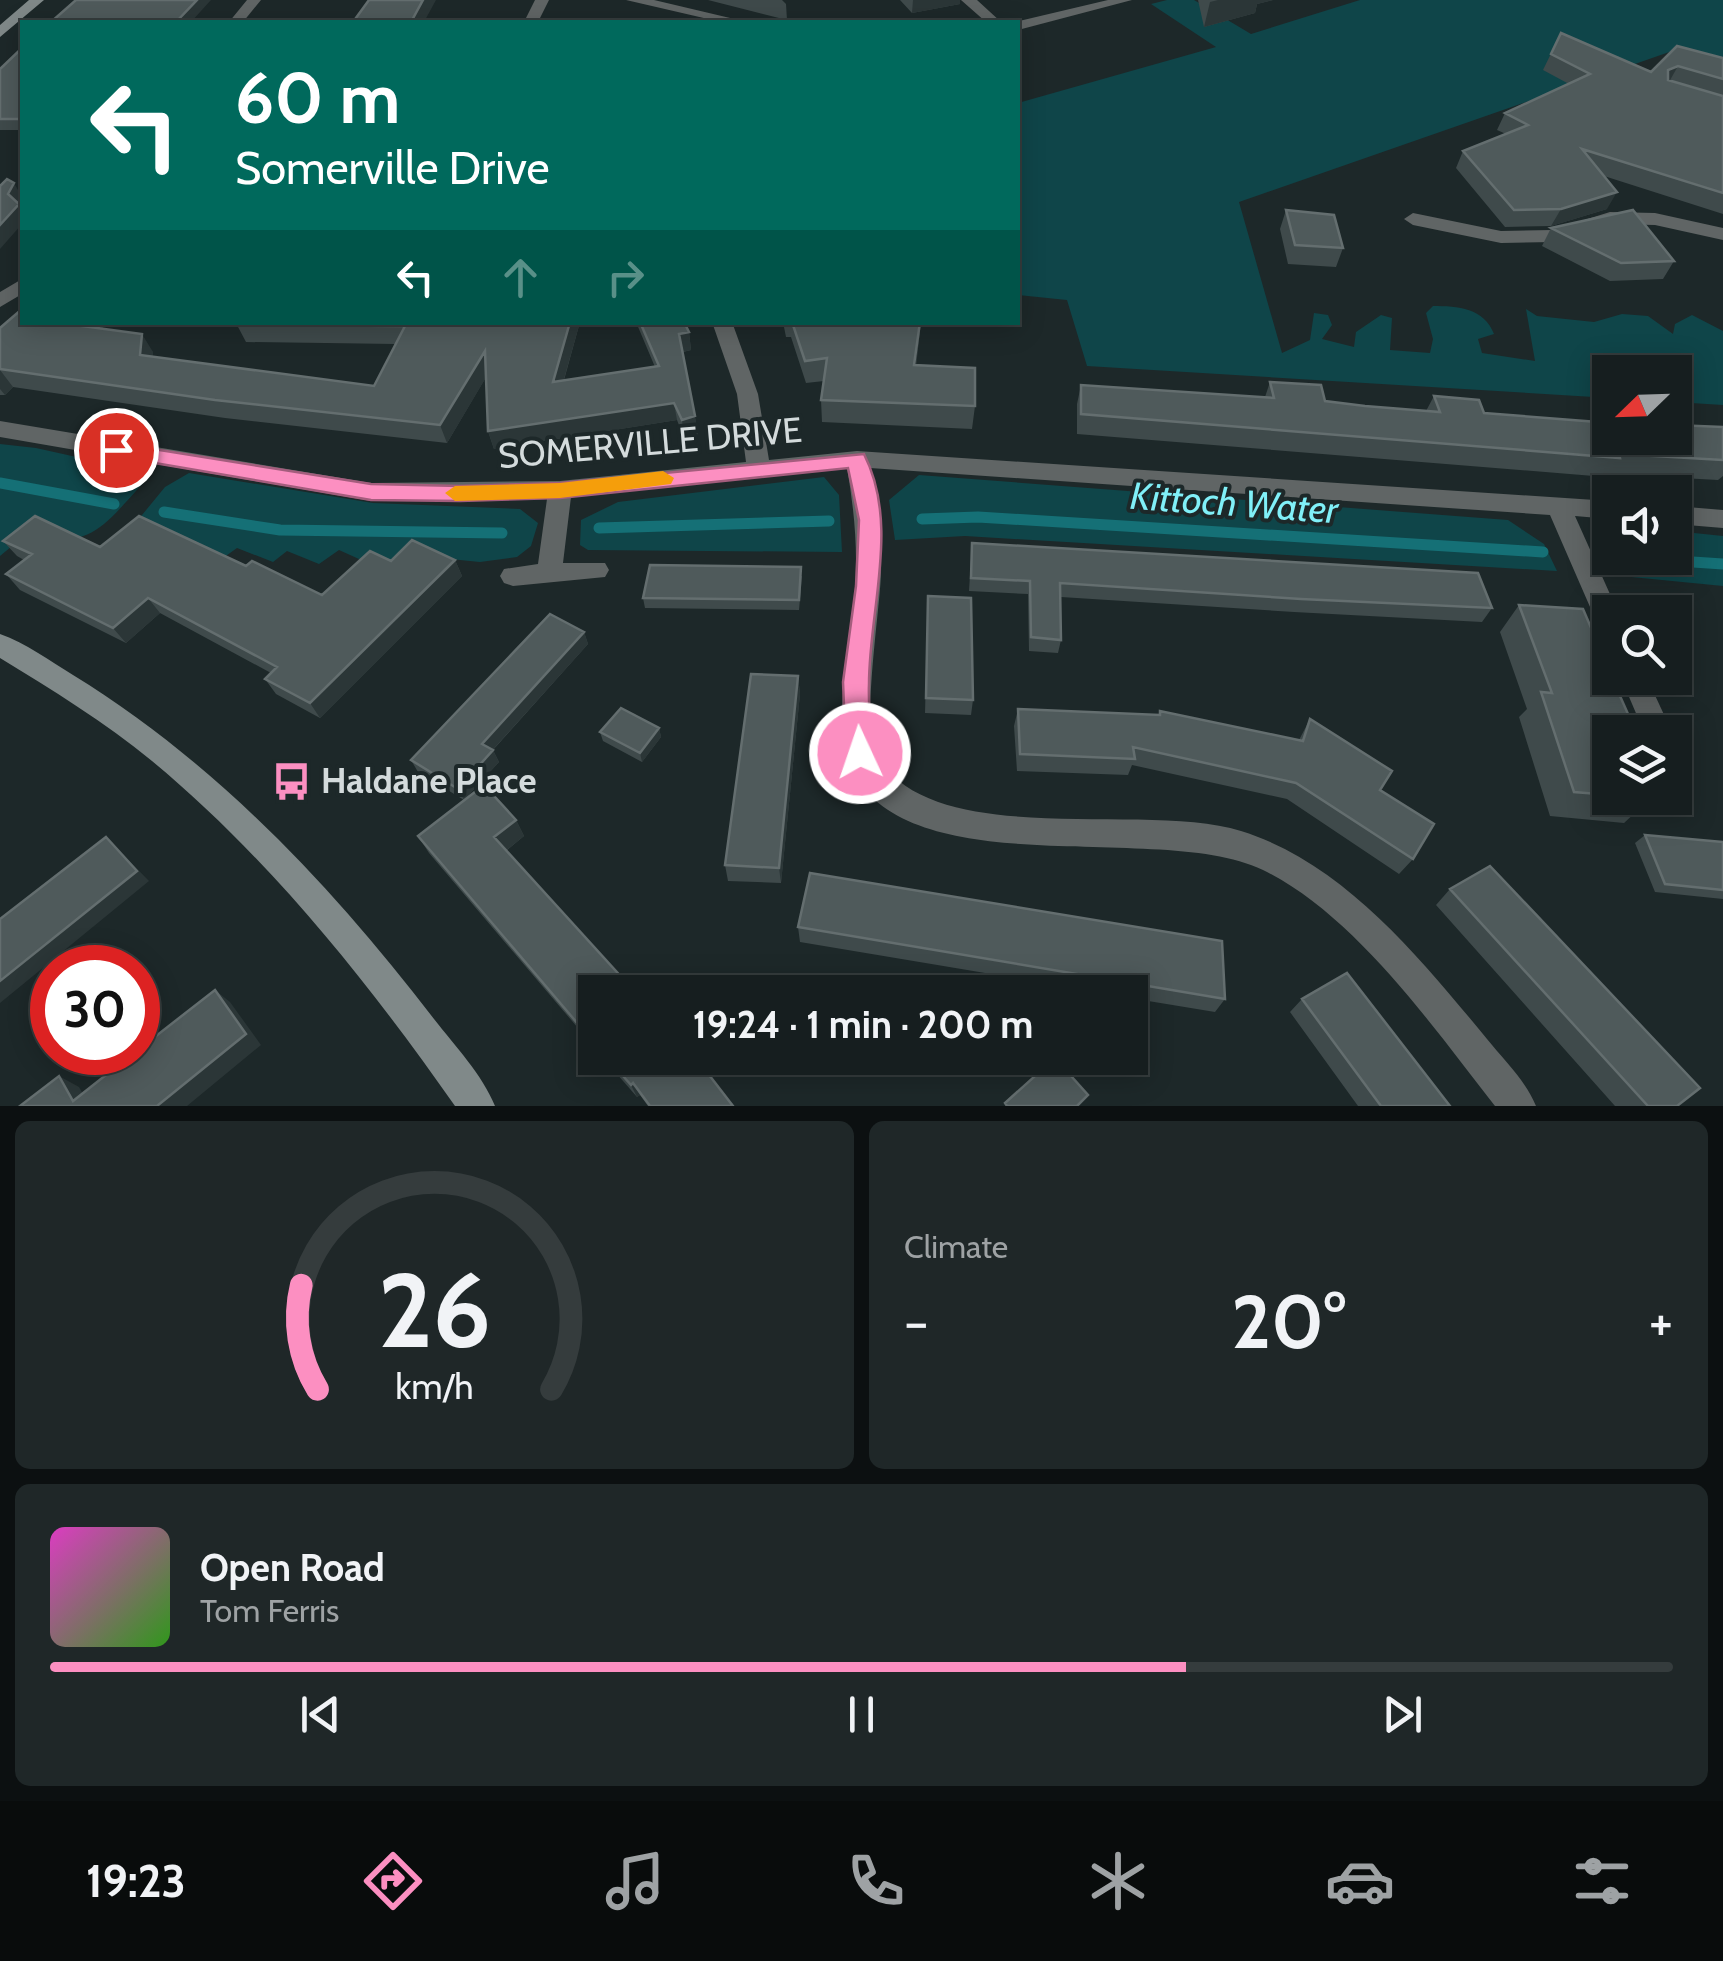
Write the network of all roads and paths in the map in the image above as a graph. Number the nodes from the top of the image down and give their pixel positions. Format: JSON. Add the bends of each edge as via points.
{"nodes":[{"id":1,"x":37,"y":0,"type":"edge"},
{"id":2,"x":254,"y":0,"type":"edge"},
{"id":3,"x":542,"y":0,"type":"edge"},
{"id":4,"x":550,"y":0,"type":"edge"},
{"id":5,"x":633,"y":0,"type":"edge"},
{"id":6,"x":968,"y":0,"type":"edge"},
{"id":7,"x":1125,"y":0,"type":"edge"},
{"id":8,"x":238,"y":20,"type":"edge"},
{"id":9,"x":730,"y":20,"type":"edge"},
{"id":10,"x":992,"y":20,"type":"edge"},
{"id":11,"x":1020,"y":26,"type":"edge"},
{"id":12,"x":0,"y":33,"type":"edge"},
{"id":13,"x":1413,"y":219,"type":"dead end"},
{"id":14,"x":1723,"y":234,"type":"edge"},
{"id":15,"x":723,"y":325,"type":"edge"},
{"id":16,"x":0,"y":430,"type":"edge"},
{"id":17,"x":857,"y":459,"type":"junction"},
{"id":18,"x":758,"y":468,"type":"junction"},
{"id":19,"x":560,"y":490,"type":"junction"},
{"id":20,"x":1558,"y":506,"type":"junction"},
{"id":21,"x":1592,"y":509,"type":"edge"},
{"id":22,"x":1692,"y":516,"type":"edge"},
{"id":23,"x":1723,"y":519,"type":"edge"},
{"id":24,"x":596,"y":570,"type":"dead end"},
{"id":25,"x":549,"y":573,"type":"junction"},
{"id":26,"x":512,"y":576,"type":"dead end"},
{"id":27,"x":1598,"y":595,"type":"edge"},
{"id":28,"x":0,"y":645,"type":"edge"},
{"id":29,"x":477,"y":1106,"type":"edge"},
{"id":30,"x":1518,"y":1106,"type":"edge"}],
"edges":[{"from":1,"to":12,"type":"street"},
{"from":2,"to":8,"type":"street"},
{"from":3,"to":4,"type":"street"},
{"from":5,"to":9,"type":"street"},
{"from":6,"to":10,"type":"street"},
{"from":7,"to":11,"type":"street"},
{"from":13,"to":14,"type":"street","via":[[1501,237],[1554,236],[1610,218]]},
{"from":15,"to":18,"type":"street","via":[[758,436]]},
{"from":16,"to":19,"type":"street","name":"SOMERVILLE DRIVE","via":[[371,492]]},
{"from":17,"to":18,"type":"street","name":"SOMERVILLE DRIVE"},
{"from":17,"to":20,"type":"street","name":"SOMERVILLE DRIVE"},
{"from":17,"to":30,"type":"street","via":[[870,520],[856,682],[860,753],[881,789],[950,822],[1020,831],[1164,834],[1237,844],[1280,863],[1384,947]]},
{"from":18,"to":19,"type":"street","name":"SOMERVILLE DRIVE"},
{"from":19,"to":25,"type":"street"},
{"from":20,"to":21,"type":"street","name":"SOMERVILLE DRIVE"},
{"from":20,"to":27,"type":"street"},
{"from":22,"to":23,"type":"street"},
{"from":24,"to":25,"type":"street"},
{"from":25,"to":26,"type":"street"},
{"from":28,"to":29,"type":"street","via":[[181,768],[331,918]]}]}
